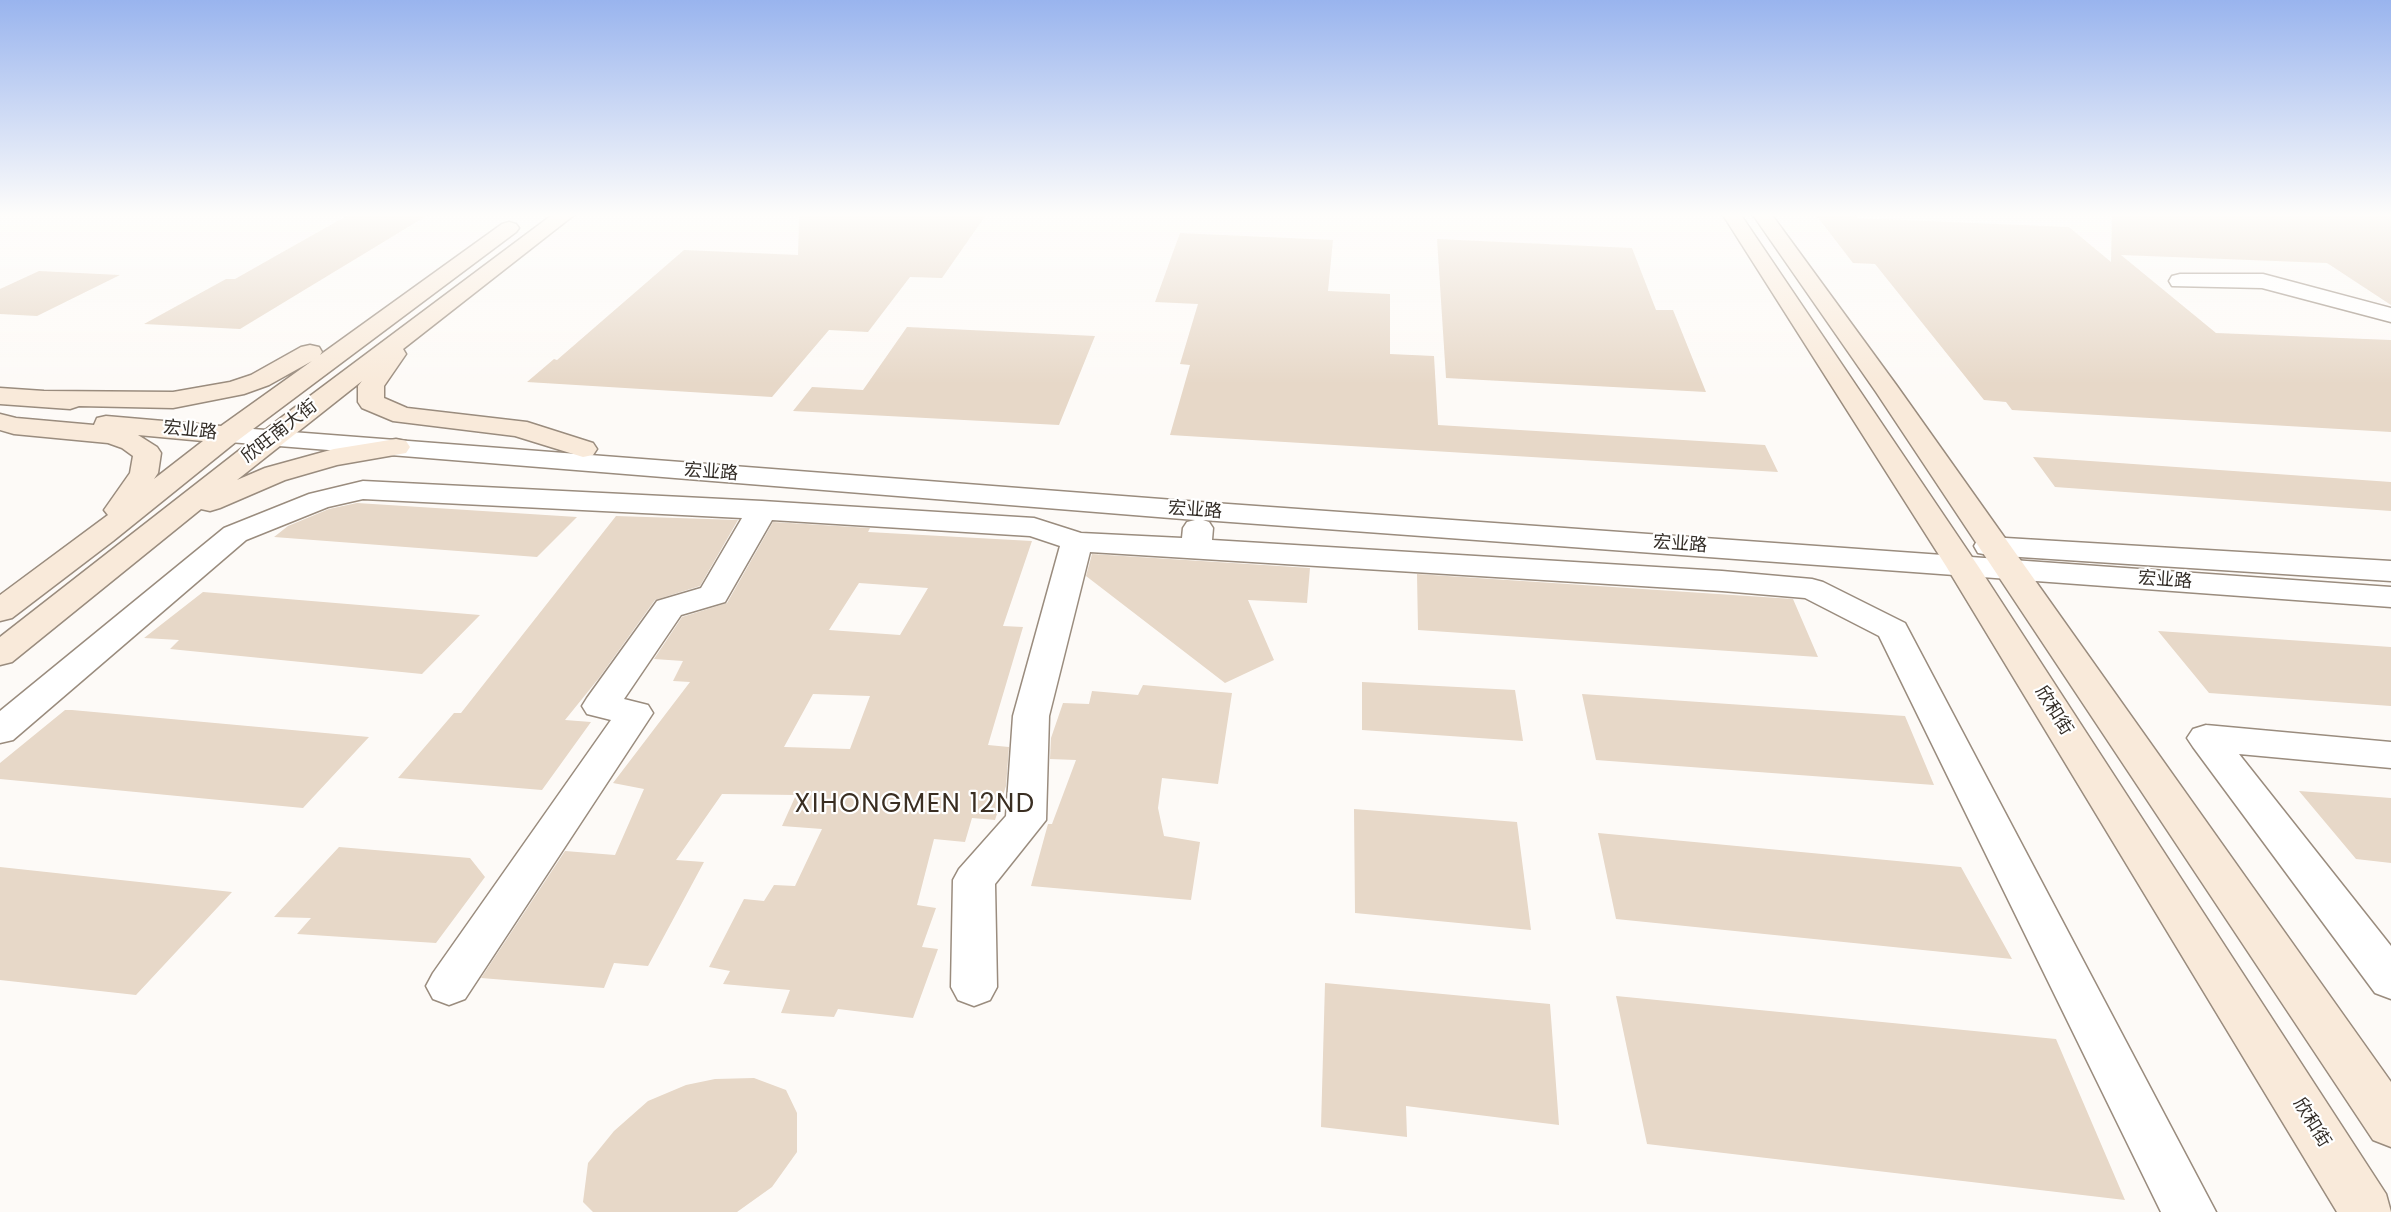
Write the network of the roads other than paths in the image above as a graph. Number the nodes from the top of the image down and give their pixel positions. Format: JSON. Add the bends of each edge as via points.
{"nodes":[{"id":1,"x":489,"y":272,"type":"edge"},
{"id":2,"x":1780,"y":272,"type":"edge"},
{"id":3,"x":1792,"y":272,"type":"edge"},
{"id":4,"x":449,"y":273,"type":"joint"},
{"id":5,"x":2180,"y":281,"type":"dead end"},
{"id":6,"x":2391,"y":315,"type":"edge"},
{"id":7,"x":406,"y":335,"type":"junction"},
{"id":8,"x":1847,"y":389,"type":"junction"},
{"id":9,"x":1888,"y":391,"type":"junction"},
{"id":10,"x":0,"y":396,"type":"edge"},
{"id":11,"x":48,"y":398,"type":"junction"},
{"id":12,"x":0,"y":415,"type":"edge"},
{"id":13,"x":0,"y":422,"type":"edge"},
{"id":14,"x":258,"y":430,"type":"junction"},
{"id":15,"x":396,"y":447,"type":"junction"},
{"id":16,"x":586,"y":454,"type":"junction"},
{"id":17,"x":762,"y":510,"type":"junction"},
{"id":18,"x":1200,"y":511,"type":"junction"},
{"id":19,"x":102,"y":535,"type":"junction"},
{"id":20,"x":146,"y":539,"type":"junction"},
{"id":21,"x":1077,"y":542,"type":"junction"},
{"id":22,"x":1196,"y":548,"type":"junction"},
{"id":23,"x":1954,"y":554,"type":"junction"},
{"id":24,"x":2002,"y":558,"type":"junction"},
{"id":25,"x":2391,"y":571,"type":"edge"},
{"id":26,"x":2391,"y":597,"type":"edge"},
{"id":27,"x":0,"y":611,"type":"edge"},
{"id":28,"x":0,"y":654,"type":"edge"},
{"id":29,"x":0,"y":731,"type":"edge"},
{"id":30,"x":2391,"y":755,"type":"edge"},
{"id":31,"x":2128,"y":831,"type":"junction"},
{"id":32,"x":2232,"y":893,"type":"junction"},
{"id":33,"x":2391,"y":980,"type":"edge"},
{"id":34,"x":449,"y":986,"type":"dead end"},
{"id":35,"x":974,"y":987,"type":"dead end"},
{"id":36,"x":2391,"y":1124,"type":"edge"},
{"id":37,"x":2189,"y":1212,"type":"edge"},
{"id":38,"x":2367,"y":1212,"type":"edge"}],
"edges":[{"from":1,"to":7,"type":"street","name":"欣旺南大街"},
{"from":2,"to":8,"type":"street","name":"欣和街"},
{"from":3,"to":9,"type":"street","name":"欣和街"},
{"from":4,"to":11,"type":"street","via":[[366,317],[288,366],[235,390],[173,400]]},
{"from":4,"to":14,"type":"street","name":"欣旺南大街"},
{"from":5,"to":6,"type":"street","via":[[2263,281]]},
{"from":7,"to":14,"type":"street","name":"欣旺南大街"},
{"from":7,"to":16,"type":"street","via":[[371,386],[371,402],[402,415],[518,428]]},
{"from":8,"to":9,"type":"street","via":[[1876,400],[1885,399]]},
{"from":8,"to":23,"type":"street","name":"欣和街"},
{"from":9,"to":24,"type":"street","name":"欣和街"},
{"from":10,"to":11,"type":"street","name":"宏业路"},
{"from":11,"to":14,"type":"street","name":"宏业路"},
{"from":12,"to":14,"type":"street","name":"宏业路"},
{"from":13,"to":19,"type":"street","via":[[111,435],[132,442],[147,453],[144,473]]},
{"from":14,"to":15,"type":"street","name":"宏业路"},
{"from":14,"to":16,"type":"street","name":"宏业路"},
{"from":14,"to":19,"type":"street","name":"欣旺南大街"},
{"from":14,"to":20,"type":"street","name":"欣旺南大街"},
{"from":15,"to":16,"type":"street","name":"宏业路"},
{"from":15,"to":20,"type":"street","via":[[334,457],[275,474],[210,502]]},
{"from":16,"to":18,"type":"street","name":"宏业路"},
{"from":16,"to":23,"type":"street","name":"宏业路"},
{"from":17,"to":21,"type":"street","via":[[1034,527]]},
{"from":17,"to":29,"type":"street","via":[[363,489],[319,500],[235,534]]},
{"from":17,"to":34,"type":"street","via":[[713,595],[669,608],[600,706],[635,712]]},
{"from":18,"to":22,"type":"street"},
{"from":18,"to":23,"type":"street","name":"宏业路"},
{"from":19,"to":27,"type":"street","name":"欣旺南大街"},
{"from":20,"to":28,"type":"street","name":"欣旺南大街"},
{"from":21,"to":22,"type":"street"},
{"from":21,"to":35,"type":"street","via":[[1031,716],[1026,820],[974,880]]},
{"from":22,"to":37,"type":"street","via":[[1812,589],[1893,630]]},
{"from":23,"to":24,"type":"street","name":"宏业路"},
{"from":23,"to":31,"type":"street","name":"欣和街"},
{"from":24,"to":25,"type":"street","name":"宏业路"},
{"from":24,"to":26,"type":"street","name":"宏业路"},
{"from":24,"to":32,"type":"street","name":"欣和街"},
{"from":30,"to":33,"type":"street","via":[[2205,738]]},
{"from":31,"to":32,"type":"street","via":[[2126,812],[2137,807],[2156,815]]},
{"from":31,"to":38,"type":"street","name":"欣和街"},
{"from":32,"to":36,"type":"street","name":"欣和街"}]}
